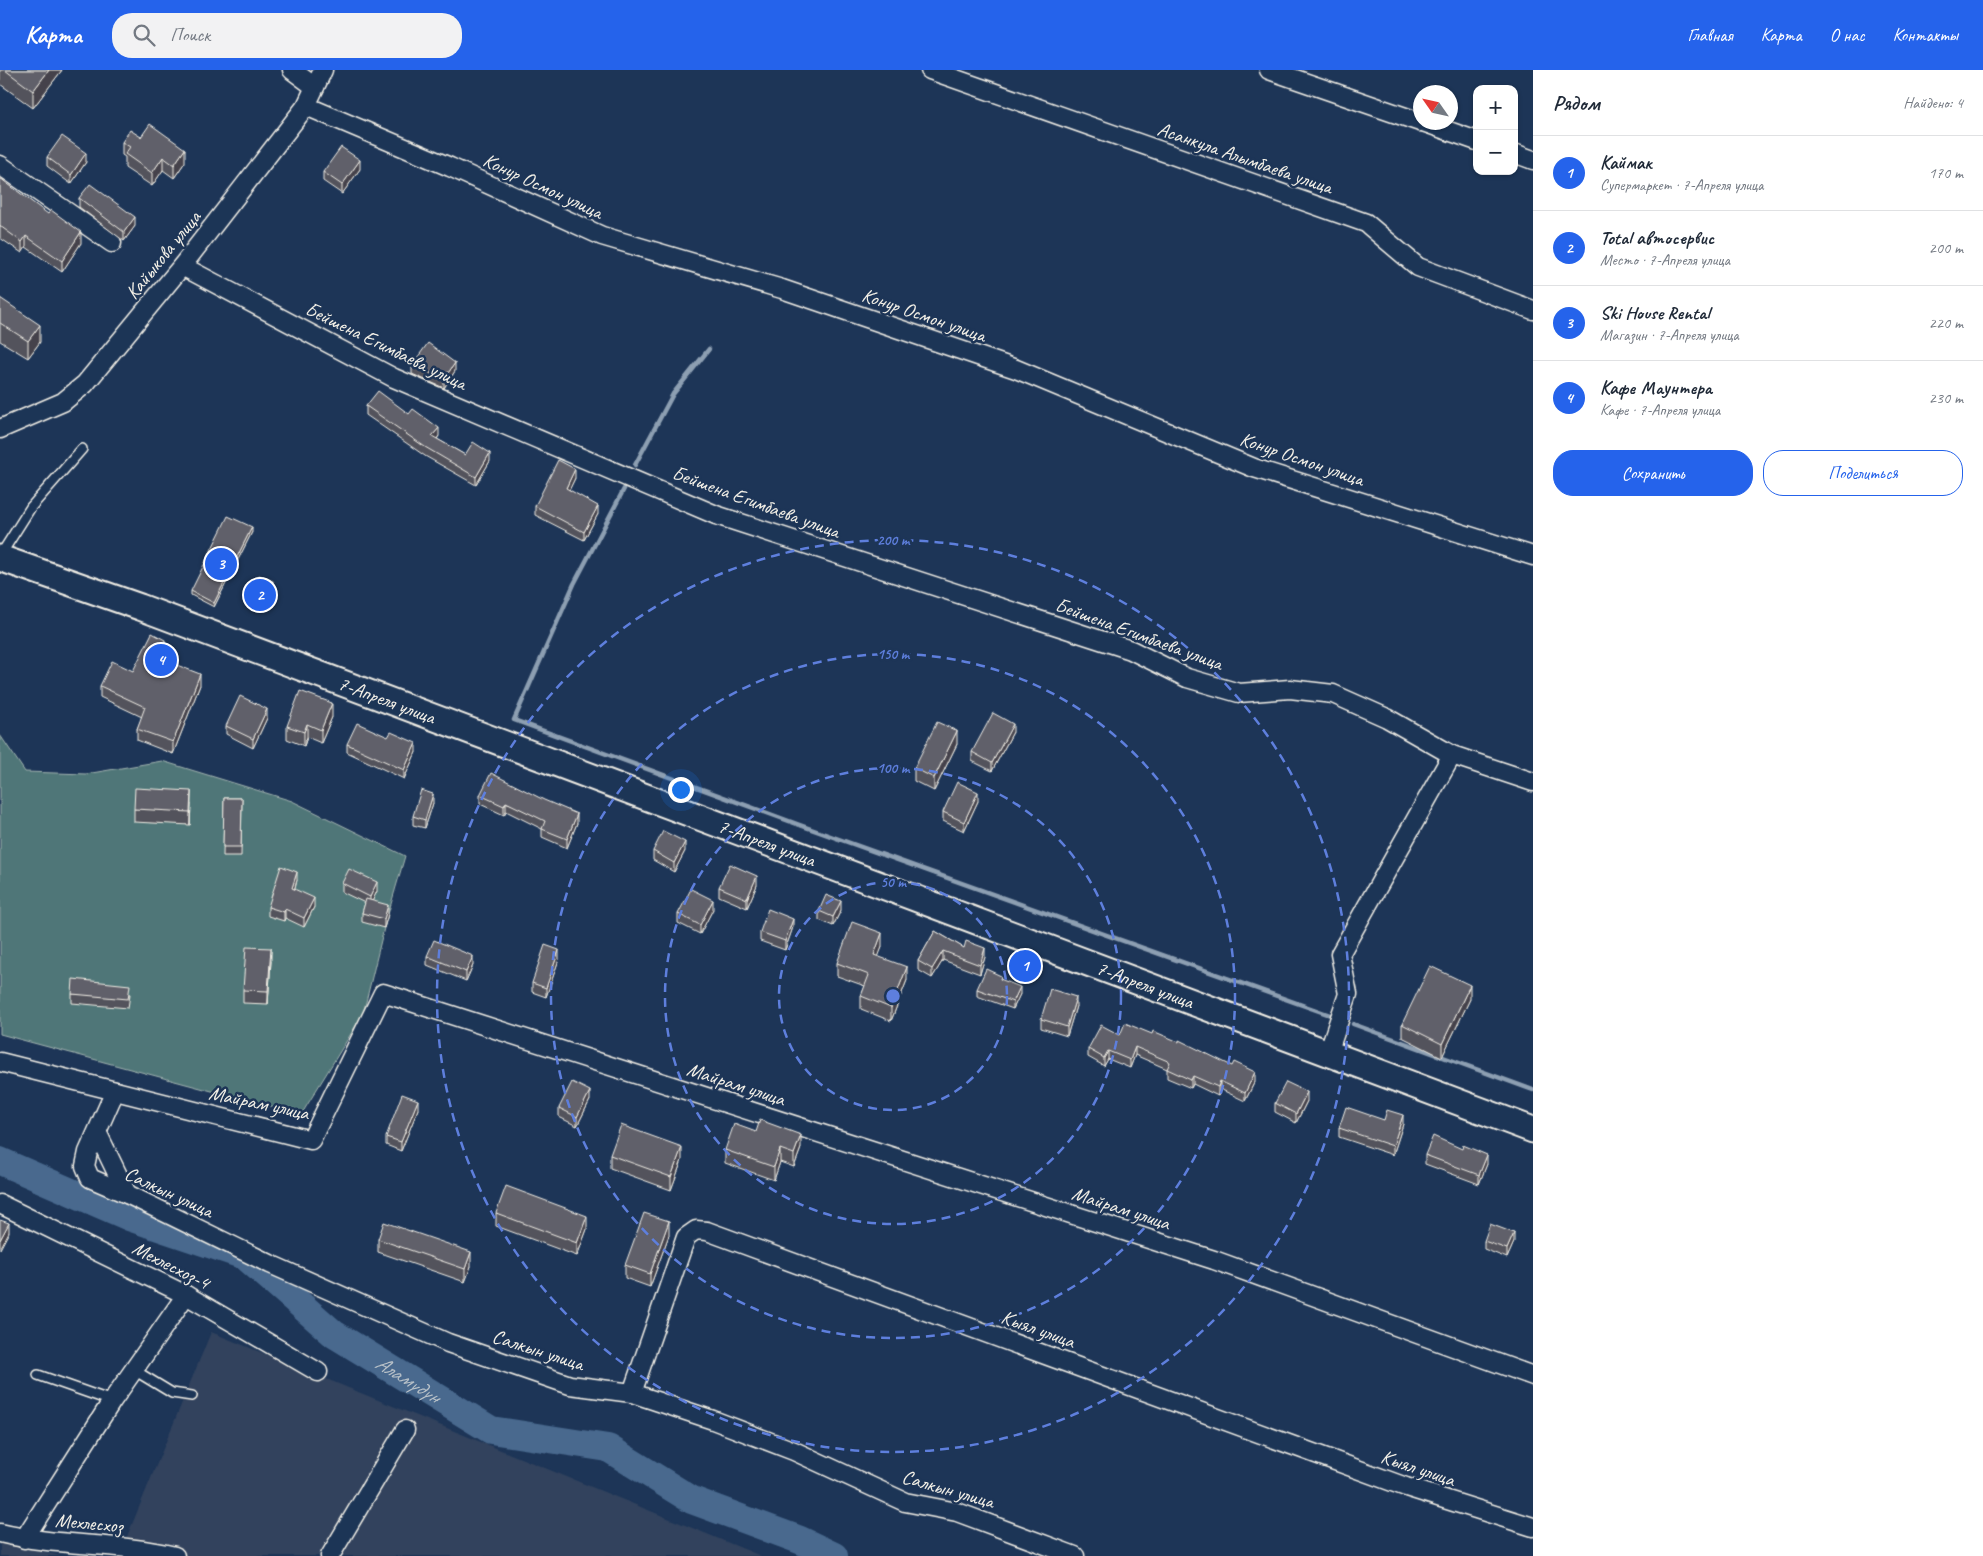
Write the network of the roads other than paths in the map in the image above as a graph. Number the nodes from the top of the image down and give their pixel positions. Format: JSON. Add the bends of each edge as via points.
{"nodes":[{"id":1,"x":292,"y":70,"type":"edge"},
{"id":2,"x":323,"y":70,"type":"edge"},
{"id":3,"x":930,"y":70,"type":"edge"},
{"id":4,"x":1269,"y":70,"type":"edge"},
{"id":5,"x":315,"y":87,"type":"junction"},
{"id":6,"x":306,"y":106,"type":"junction"},
{"id":7,"x":1413,"y":119,"type":"edge"},
{"id":8,"x":1445,"y":130,"type":"edge"},
{"id":9,"x":1473,"y":140,"type":"edge"},
{"id":10,"x":1518,"y":155,"type":"edge"},
{"id":11,"x":1533,"y":160,"type":"edge"},
{"id":12,"x":0,"y":165,"type":"edge"},
{"id":13,"x":112,"y":244,"type":"dead end"},
{"id":14,"x":182,"y":266,"type":"junction"},
{"id":15,"x":1533,"y":310,"type":"edge"},
{"id":16,"x":0,"y":429,"type":"edge"},
{"id":17,"x":82,"y":449,"type":"dead end"},
{"id":18,"x":1533,"y":556,"type":"edge"},
{"id":19,"x":0,"y":557,"type":"edge"},
{"id":20,"x":1452,"y":755,"type":"junction"},
{"id":21,"x":1533,"y":782,"type":"edge"},
{"id":22,"x":1328,"y":1053,"type":"junction"},
{"id":23,"x":0,"y":1062,"type":"edge"},
{"id":24,"x":115,"y":1091,"type":"junction"},
{"id":25,"x":1533,"y":1130,"type":"edge"},
{"id":26,"x":98,"y":1134,"type":"junction"},
{"id":27,"x":126,"y":1194,"type":"junction"},
{"id":28,"x":0,"y":1204,"type":"edge"},
{"id":29,"x":186,"y":1295,"type":"junction"},
{"id":30,"x":134,"y":1370,"type":"junction"},
{"id":31,"x":318,"y":1372,"type":"dead end"},
{"id":32,"x":38,"y":1374,"type":"dead end"},
{"id":33,"x":1533,"y":1376,"type":"edge"},
{"id":34,"x":632,"y":1393,"type":"junction"},
{"id":35,"x":192,"y":1396,"type":"dead end"},
{"id":36,"x":112,"y":1400,"type":"junction"},
{"id":37,"x":406,"y":1430,"type":"dead end"},
{"id":38,"x":1533,"y":1527,"type":"edge"},
{"id":39,"x":0,"y":1533,"type":"edge"},
{"id":40,"x":24,"y":1539,"type":"junction"},
{"id":41,"x":174,"y":1556,"type":"edge"},
{"id":42,"x":330,"y":1556,"type":"edge"},
{"id":43,"x":1075,"y":1556,"type":"edge"}],
"edges":[{"from":1,"to":5,"type":"street"},
{"from":2,"to":5,"type":"street","name":"Кайыкова улица"},
{"from":3,"to":15,"type":"street","name":"Асанкула Алымбаева улица","via":[[1366,223],[1418,267]]},
{"from":4,"to":7,"type":"street"},
{"from":5,"to":6,"type":"street","name":"Кайыкова улица"},
{"from":6,"to":14,"type":"street","name":"Кайыкова улица"},
{"from":6,"to":18,"type":"street","name":"Конур Осмон улица","via":[[602,236],[782,289],[1016,369],[1254,468]]},
{"from":8,"to":9,"type":"street"},
{"from":10,"to":11,"type":"street"},
{"from":12,"to":13,"type":"street"},
{"from":14,"to":16,"type":"street","name":"Кайыкова улица","via":[[85,384],[63,402]]},
{"from":14,"to":20,"type":"street","name":"Бейшена Егимбаева улица","via":[[394,378],[716,515],[1131,650],[1187,678],[1239,693],[1290,690],[1333,694],[1387,718]]},
{"from":17,"to":19,"type":"lane","via":[[30,506]]},
{"from":19,"to":22,"type":"main road","name":"7-Апреля улица"},
{"from":20,"to":21,"type":"street","name":"Бейшена Егимбаева улица"},
{"from":20,"to":22,"type":"street","via":[[1340,954],[1348,994]]},
{"from":22,"to":25,"type":"main road","name":"7-Апреля улица"},
{"from":23,"to":24,"type":"street","name":"Майрам улица"},
{"from":24,"to":26,"type":"street","name":"Салкын улица"},
{"from":24,"to":33,"type":"street","name":"Майрам улица","via":[[311,1140],[383,993],[1214,1260]]},
{"from":26,"to":27,"type":"street"},
{"from":26,"to":27,"type":"street","name":"Салкын улица","via":[[85,1166],[90,1178]]},
{"from":27,"to":34,"type":"street","name":"Салкын улица","via":[[278,1268],[448,1343],[570,1385]]},
{"from":28,"to":29,"type":"street","name":"Мехлесхоз-4"},
{"from":29,"to":30,"type":"street"},
{"from":29,"to":31,"type":"street","name":"Мехлесхоз-4"},
{"from":30,"to":35,"type":"lane","via":[[172,1393]]},
{"from":30,"to":36,"type":"street"},
{"from":32,"to":36,"type":"lane"},
{"from":34,"to":38,"type":"street","name":"Кыял улица","via":[[686,1237],[696,1230],[707,1231],[1406,1487]]},
{"from":34,"to":43,"type":"street","name":"Салкын улица","via":[[751,1433],[905,1502],[957,1512]]},
{"from":36,"to":40,"type":"street"},
{"from":37,"to":42,"type":"street"},
{"from":39,"to":40,"type":"street","name":"Мехлесхоз"},
{"from":40,"to":41,"type":"street","name":"Мехлесхоз","via":[[148,1550]]}]}
